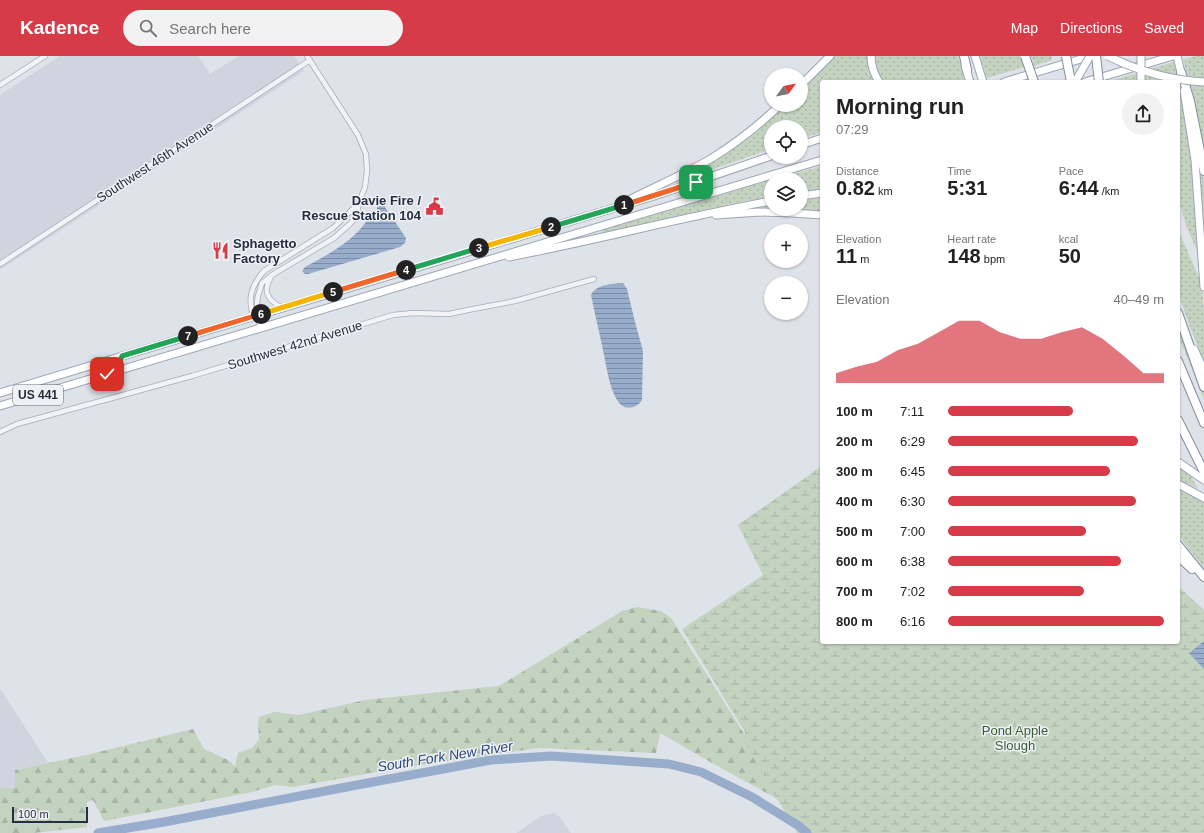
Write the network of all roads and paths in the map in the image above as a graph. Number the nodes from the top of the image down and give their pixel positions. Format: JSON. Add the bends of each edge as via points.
{"nodes":[{"id":1,"x":45,"y":56,"type":"edge"},
{"id":2,"x":830,"y":56,"type":"edge"},
{"id":3,"x":870,"y":56,"type":"edge"},
{"id":4,"x":963,"y":56,"type":"edge"},
{"id":5,"x":975,"y":56,"type":"edge"},
{"id":6,"x":1025,"y":56,"type":"edge"},
{"id":7,"x":1066,"y":56,"type":"edge"},
{"id":8,"x":1071,"y":56,"type":"edge"},
{"id":9,"x":1091,"y":56,"type":"edge"},
{"id":10,"x":1096,"y":56,"type":"edge"},
{"id":11,"x":1108,"y":56,"type":"edge"},
{"id":12,"x":1141,"y":56,"type":"edge"},
{"id":13,"x":1173,"y":56,"type":"edge"},
{"id":14,"x":1177,"y":56,"type":"edge"},
{"id":15,"x":308,"y":58,"type":"edge"},
{"id":16,"x":967,"y":70,"type":"joint"},
{"id":17,"x":1181,"y":72,"type":"junction"},
{"id":18,"x":808,"y":77,"type":"edge"},
{"id":19,"x":878,"y":80,"type":"edge"},
{"id":20,"x":970,"y":80,"type":"edge"},
{"id":21,"x":982,"y":80,"type":"edge"},
{"id":22,"x":1011,"y":80,"type":"edge"},
{"id":23,"x":1033,"y":80,"type":"edge"},
{"id":24,"x":1072,"y":80,"type":"edge"},
{"id":25,"x":1073,"y":80,"type":"edge"},
{"id":26,"x":1074,"y":80,"type":"edge"},
{"id":27,"x":1092,"y":80,"type":"edge"},
{"id":28,"x":1099,"y":80,"type":"edge"},
{"id":29,"x":1141,"y":80,"type":"edge"},
{"id":30,"x":1204,"y":82,"type":"edge"},
{"id":31,"x":0,"y":85,"type":"edge"},
{"id":32,"x":772,"y":112,"type":"edge"},
{"id":33,"x":820,"y":139,"type":"edge"},
{"id":34,"x":808,"y":143,"type":"edge"},
{"id":35,"x":764,"y":158,"type":"edge"},
{"id":36,"x":820,"y":161,"type":"edge"},
{"id":37,"x":1204,"y":171,"type":"edge"},
{"id":38,"x":820,"y":193,"type":"edge"},
{"id":39,"x":808,"y":195,"type":"edge"},
{"id":40,"x":764,"y":202,"type":"edge"},
{"id":41,"x":359,"y":203,"type":"junction"},
{"id":42,"x":608,"y":209,"type":"junction"},
{"id":43,"x":820,"y":215,"type":"edge"},
{"id":44,"x":690,"y":217,"type":"junction"},
{"id":45,"x":320,"y":236,"type":"junction"},
{"id":46,"x":314,"y":249,"type":"junction"},
{"id":47,"x":0,"y":264,"type":"edge"},
{"id":48,"x":464,"y":266,"type":"junction"},
{"id":49,"x":272,"y":275,"type":"junction"},
{"id":50,"x":594,"y":279,"type":"dead end"},
{"id":51,"x":1204,"y":287,"type":"edge"},
{"id":52,"x":282,"y":308,"type":"junction"},
{"id":53,"x":1180,"y":312,"type":"edge"},
{"id":54,"x":256,"y":315,"type":"junction"},
{"id":55,"x":1180,"y":319,"type":"edge"},
{"id":56,"x":260,"y":328,"type":"junction"},
{"id":57,"x":122,"y":356,"type":"junction"},
{"id":58,"x":1180,"y":366,"type":"edge"},
{"id":59,"x":1204,"y":371,"type":"edge"},
{"id":60,"x":107,"y":374,"type":"junction"},
{"id":61,"x":1204,"y":387,"type":"edge"},
{"id":62,"x":0,"y":393,"type":"edge"},
{"id":63,"x":0,"y":406,"type":"edge"},
{"id":64,"x":1204,"y":423,"type":"edge"},
{"id":65,"x":1180,"y":424,"type":"edge"},
{"id":66,"x":0,"y":432,"type":"edge"},
{"id":67,"x":1180,"y":463,"type":"edge"},
{"id":68,"x":1204,"y":472,"type":"edge"},
{"id":69,"x":1204,"y":480,"type":"edge"},
{"id":70,"x":1180,"y":485,"type":"edge"},
{"id":71,"x":1204,"y":498,"type":"edge"},
{"id":72,"x":1180,"y":547,"type":"edge"},
{"id":73,"x":1180,"y":558,"type":"edge"},
{"id":74,"x":1204,"y":577,"type":"edge"},
{"id":75,"x":1204,"y":581,"type":"edge"}],
"edges":[{"from":1,"to":31,"type":"street"},
{"from":2,"to":18,"type":"main road"},
{"from":3,"to":19,"type":"main road","via":[[873,72]]},
{"from":4,"to":16,"type":"highway"},
{"from":5,"to":21,"type":"main road"},
{"from":6,"to":23,"type":"highway","bridge":true},
{"from":7,"to":24,"type":"highway","bridge":true},
{"from":8,"to":25,"type":"highway"},
{"from":9,"to":22,"type":"main road"},
{"from":9,"to":26,"type":"main road","bridge":true},
{"from":10,"to":28,"type":"highway","bridge":true},
{"from":11,"to":30,"type":"main road","bridge":true,"via":[[1156,75]]},
{"from":12,"to":29,"type":"main road","bridge":true},
{"from":13,"to":27,"type":"main road"},
{"from":14,"to":17,"type":"main road"},
{"from":15,"to":41,"type":"street","via":[[358,135],[366,154],[366,180]]},
{"from":15,"to":47,"type":"street","name":"Southwest 46th Avenue"},
{"from":16,"to":20,"type":"main road"},
{"from":17,"to":37,"type":"highway","via":[[1190,101]]},
{"from":17,"to":51,"type":"main road","via":[[1195,160]]},
{"from":32,"to":42,"type":"main road","via":[[712,158]]},
{"from":33,"to":34,"type":"main road"},
{"from":35,"to":42,"type":"main road","number":"US 441"},
{"from":36,"to":48,"type":"main road","number":"US 441"},
{"from":38,"to":39,"type":"main road"},
{"from":40,"to":44,"type":"main road"},
{"from":41,"to":45,"type":"street","via":[[333,228]]},
{"from":41,"to":46,"type":"street","via":[[356,217],[350,224],[334,238]]},
{"from":42,"to":52,"type":"main road","number":"US 441"},
{"from":43,"to":44,"type":"main road","via":[[760,212]]},
{"from":44,"to":48,"type":"main road","via":[[558,248]]},
{"from":45,"to":46,"type":"street"},
{"from":45,"to":54,"type":"street","via":[[264,271],[256,280],[251,302]]},
{"from":46,"to":49,"type":"street"},
{"from":48,"to":56,"type":"main road","number":"US 441"},
{"from":49,"to":52,"type":"street","via":[[267,292],[271,300]]},
{"from":49,"to":54,"type":"street","via":[[265,280],[260,289]]},
{"from":50,"to":66,"type":"street","name":"Southwest 42nd Avenue","via":[[515,301],[449,314],[393,315],[192,376],[18,424]]},
{"from":52,"to":54,"type":"main road","number":"US 441"},
{"from":53,"to":59,"type":"main road"},
{"from":54,"to":56,"type":"street"},
{"from":54,"to":57,"type":"main road","number":"US 441"},
{"from":55,"to":61,"type":"highway"},
{"from":56,"to":60,"type":"main road","number":"US 441"},
{"from":57,"to":60,"type":"main road","via":[[118,365]]},
{"from":57,"to":62,"type":"main road","number":"US 441"},
{"from":58,"to":64,"type":"highway"},
{"from":60,"to":63,"type":"main road","number":"US 441"},
{"from":65,"to":68,"type":"highway"},
{"from":67,"to":69,"type":"main road"},
{"from":70,"to":71,"type":"main road"},
{"from":72,"to":74,"type":"highway"},
{"from":73,"to":75,"type":"highway"}]}
